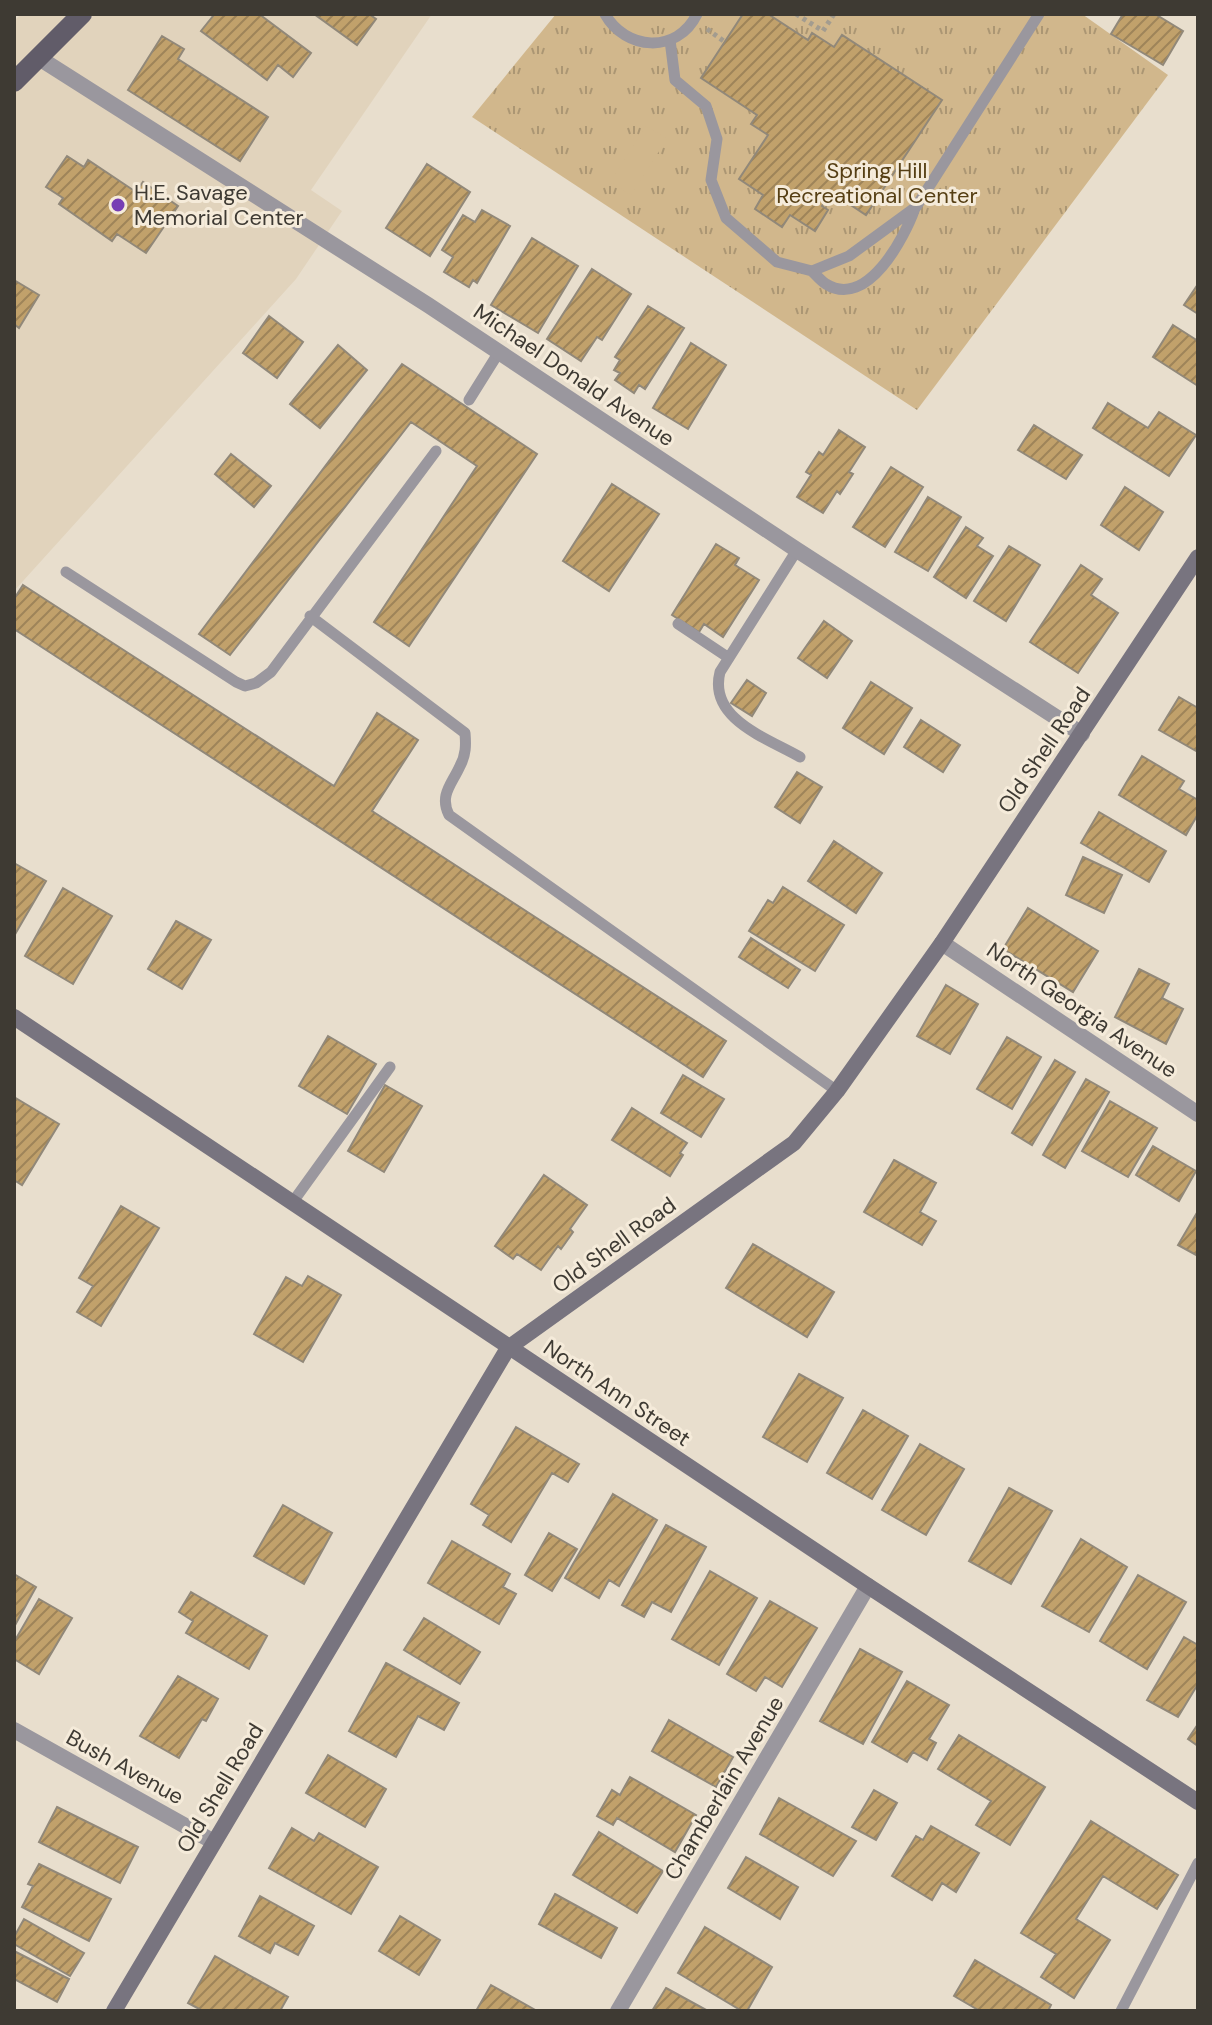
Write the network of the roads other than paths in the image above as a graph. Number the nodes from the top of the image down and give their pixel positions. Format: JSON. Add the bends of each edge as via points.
{"nodes":[{"id":1,"x":82,"y":14,"type":"edge"},
{"id":2,"x":605,"y":14,"type":"edge"},
{"id":3,"x":697,"y":14,"type":"edge"},
{"id":4,"x":1039,"y":14,"type":"edge"},
{"id":5,"x":670,"y":40,"type":"junction"},
{"id":6,"x":39,"y":58,"type":"junction"},
{"id":7,"x":14,"y":82,"type":"edge"},
{"id":8,"x":916,"y":207,"type":"junction"},
{"id":9,"x":812,"y":271,"type":"junction"},
{"id":10,"x":499,"y":352,"type":"junction"},
{"id":11,"x":469,"y":400,"type":"dead end"},
{"id":12,"x":436,"y":451,"type":"dead end"},
{"id":13,"x":797,"y":550,"type":"junction"},
{"id":14,"x":1198,"y":557,"type":"edge"},
{"id":15,"x":66,"y":572,"type":"dead end"},
{"id":16,"x":310,"y":616,"type":"junction"},
{"id":17,"x":678,"y":624,"type":"dead end"},
{"id":18,"x":729,"y":658,"type":"junction"},
{"id":19,"x":1082,"y":734,"type":"junction"},
{"id":20,"x":800,"y":757,"type":"dead end"},
{"id":21,"x":942,"y":943,"type":"junction"},
{"id":22,"x":14,"y":1017,"type":"edge"},
{"id":23,"x":390,"y":1067,"type":"dead end"},
{"id":24,"x":837,"y":1091,"type":"junction"},
{"id":25,"x":1198,"y":1114,"type":"edge"},
{"id":26,"x":292,"y":1203,"type":"junction"},
{"id":27,"x":508,"y":1348,"type":"junction"},
{"id":28,"x":868,"y":1586,"type":"junction"},
{"id":29,"x":14,"y":1730,"type":"edge"},
{"id":30,"x":1198,"y":1802,"type":"edge"},
{"id":31,"x":214,"y":1842,"type":"junction"},
{"id":32,"x":1198,"y":1863,"type":"edge"},
{"id":33,"x":114,"y":2011,"type":"edge"},
{"id":34,"x":618,"y":2011,"type":"edge"},
{"id":35,"x":1121,"y":2011,"type":"edge"}],
"edges":[{"from":1,"to":6,"type":"main road"},
{"from":2,"to":5,"type":"lane","via":[[623,36],[639,43]]},
{"from":3,"to":5,"type":"lane"},
{"from":4,"to":8,"type":"lane"},
{"from":5,"to":9,"type":"lane","via":[[675,80],[706,106],[717,139],[711,180],[726,218],[777,262]]},
{"from":6,"to":7,"type":"main road"},
{"from":6,"to":10,"type":"street","name":"Michael Donald Avenue"},
{"from":8,"to":9,"type":"lane","via":[[849,256]]},
{"from":8,"to":9,"type":"lane","via":[[896,252],[872,277],[849,289],[827,286]]},
{"from":10,"to":11,"type":"lane"},
{"from":10,"to":13,"type":"street","name":"Michael Donald Avenue"},
{"from":12,"to":16,"type":"lane"},
{"from":13,"to":18,"type":"lane"},
{"from":13,"to":19,"type":"street","name":"Michael Donald Avenue"},
{"from":14,"to":19,"type":"street","name":"Old Shell Road"},
{"from":15,"to":16,"type":"lane","via":[[245,686],[271,672]]},
{"from":16,"to":24,"type":"lane","via":[[465,733],[461,765],[445,793],[449,815]]},
{"from":17,"to":18,"type":"lane"},
{"from":18,"to":20,"type":"lane","via":[[717,685],[730,716]]},
{"from":19,"to":21,"type":"street","name":"Old Shell Road"},
{"from":21,"to":24,"type":"street","name":"Old Shell Road"},
{"from":21,"to":25,"type":"street","name":"North Georgia Avenue"},
{"from":22,"to":26,"type":"street","name":"North Ann Street"},
{"from":23,"to":26,"type":"lane"},
{"from":24,"to":27,"type":"street","name":"Old Shell Road","via":[[794,1143]]},
{"from":26,"to":27,"type":"street","name":"North Ann Street"},
{"from":27,"to":28,"type":"street","name":"North Ann Street"},
{"from":27,"to":31,"type":"street","name":"Old Shell Road"},
{"from":28,"to":30,"type":"street","name":"North Ann Street"},
{"from":28,"to":34,"type":"street","name":"Chamberlain Avenue"},
{"from":29,"to":31,"type":"street","name":"Bush Avenue"},
{"from":31,"to":33,"type":"street","name":"Old Shell Road"},
{"from":32,"to":35,"type":"lane"}]}
